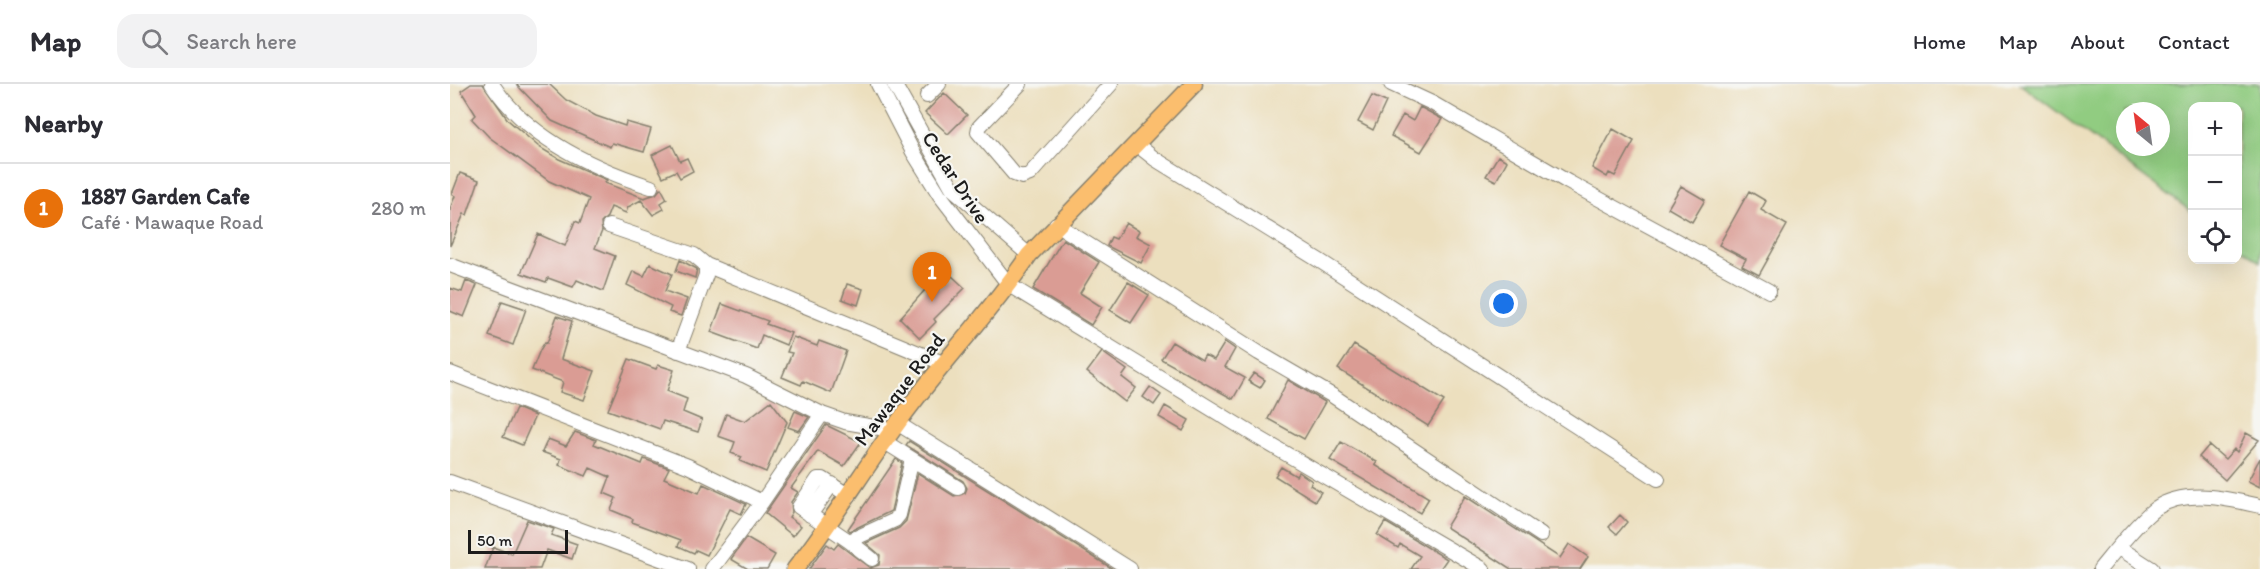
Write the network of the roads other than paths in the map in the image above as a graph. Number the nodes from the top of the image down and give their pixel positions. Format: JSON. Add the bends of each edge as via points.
{"nodes":[{"id":1,"x":492,"y":84,"type":"edge"},
{"id":2,"x":878,"y":84,"type":"edge"},
{"id":3,"x":894,"y":84,"type":"edge"},
{"id":4,"x":939,"y":84,"type":"edge"},
{"id":5,"x":1020,"y":84,"type":"edge"},
{"id":6,"x":1111,"y":84,"type":"edge"},
{"id":7,"x":1194,"y":84,"type":"edge"},
{"id":8,"x":1391,"y":84,"type":"edge"},
{"id":9,"x":927,"y":96,"type":"dead end"},
{"id":10,"x":1137,"y":144,"type":"junction"},
{"id":11,"x":651,"y":187,"type":"dead end"},
{"id":12,"x":1056,"y":224,"type":"junction"},
{"id":13,"x":609,"y":226,"type":"dead end"},
{"id":14,"x":1029,"y":255,"type":"junction"},
{"id":15,"x":450,"y":265,"type":"edge"},
{"id":16,"x":706,"y":265,"type":"junction"},
{"id":17,"x":1009,"y":285,"type":"junction"},
{"id":18,"x":1769,"y":291,"type":"dead end"},
{"id":19,"x":678,"y":351,"type":"junction"},
{"id":20,"x":945,"y":364,"type":"junction"},
{"id":21,"x":450,"y":372,"type":"edge"},
{"id":22,"x":822,"y":414,"type":"junction"},
{"id":23,"x":892,"y":432,"type":"junction"},
{"id":24,"x":912,"y":459,"type":"junction"},
{"id":25,"x":1658,"y":479,"type":"dead end"},
{"id":26,"x":450,"y":482,"type":"edge"},
{"id":27,"x":958,"y":488,"type":"dead end"},
{"id":28,"x":849,"y":496,"type":"junction"},
{"id":29,"x":762,"y":502,"type":"junction"},
{"id":30,"x":2260,"y":506,"type":"edge"},
{"id":31,"x":826,"y":526,"type":"junction"},
{"id":32,"x":1541,"y":535,"type":"dead end"},
{"id":33,"x":849,"y":541,"type":"junction"},
{"id":34,"x":2118,"y":547,"type":"junction"},
{"id":35,"x":872,"y":559,"type":"dead end"},
{"id":36,"x":688,"y":569,"type":"edge"},
{"id":37,"x":712,"y":569,"type":"edge"},
{"id":38,"x":795,"y":569,"type":"edge"},
{"id":39,"x":1130,"y":569,"type":"edge"},
{"id":40,"x":1483,"y":569,"type":"edge"},
{"id":41,"x":2100,"y":569,"type":"edge"},
{"id":42,"x":2152,"y":569,"type":"edge"}],
"edges":[{"from":1,"to":11,"type":"street","via":[[513,111],[540,134],[616,176]]},
{"from":2,"to":17,"type":"street","name":"Cedar Drive","via":[[939,194]]},
{"from":3,"to":14,"type":"street","name":"Cedar Drive","via":[[953,189]]},
{"from":4,"to":9,"type":"street"},
{"from":5,"to":6,"type":"street","via":[[978,132],[1014,174],[1022,177],[1030,174]]},
{"from":7,"to":10,"type":"main road","name":"Mawaque Road"},
{"from":8,"to":18,"type":"street","via":[[1432,103]]},
{"from":10,"to":12,"type":"main road","name":"Mawaque Road"},
{"from":10,"to":25,"type":"street"},
{"from":12,"to":14,"type":"main road","name":"Mawaque Road"},
{"from":12,"to":32,"type":"street","via":[[1333,396]]},
{"from":13,"to":16,"type":"street","via":[[694,255]]},
{"from":14,"to":17,"type":"main road","name":"Mawaque Road"},
{"from":15,"to":19,"type":"street"},
{"from":16,"to":19,"type":"street","via":[[706,275]]},
{"from":16,"to":20,"type":"street"},
{"from":17,"to":20,"type":"main road","name":"Mawaque Road"},
{"from":17,"to":40,"type":"street"},
{"from":19,"to":22,"type":"street","via":[[765,384]]},
{"from":20,"to":23,"type":"main road","name":"Mawaque Road"},
{"from":21,"to":29,"type":"street","via":[[688,466]]},
{"from":22,"to":23,"type":"street"},
{"from":22,"to":29,"type":"street"},
{"from":23,"to":24,"type":"street"},
{"from":23,"to":28,"type":"main road","name":"Mawaque Road"},
{"from":23,"to":39,"type":"street"},
{"from":24,"to":27,"type":"street"},
{"from":24,"to":33,"type":"street","via":[[899,515]]},
{"from":26,"to":36,"type":"street"},
{"from":28,"to":31,"type":"main road","name":"Mawaque Road"},
{"from":28,"to":31,"type":"street","via":[[832,484],[810,515]]},
{"from":29,"to":37,"type":"street"},
{"from":30,"to":34,"type":"street","via":[[2226,498],[2183,499],[2157,507]]},
{"from":31,"to":33,"type":"street"},
{"from":31,"to":38,"type":"main road","name":"Mawaque Road"},
{"from":33,"to":35,"type":"street"},
{"from":34,"to":41,"type":"street"},
{"from":34,"to":42,"type":"street"}]}
